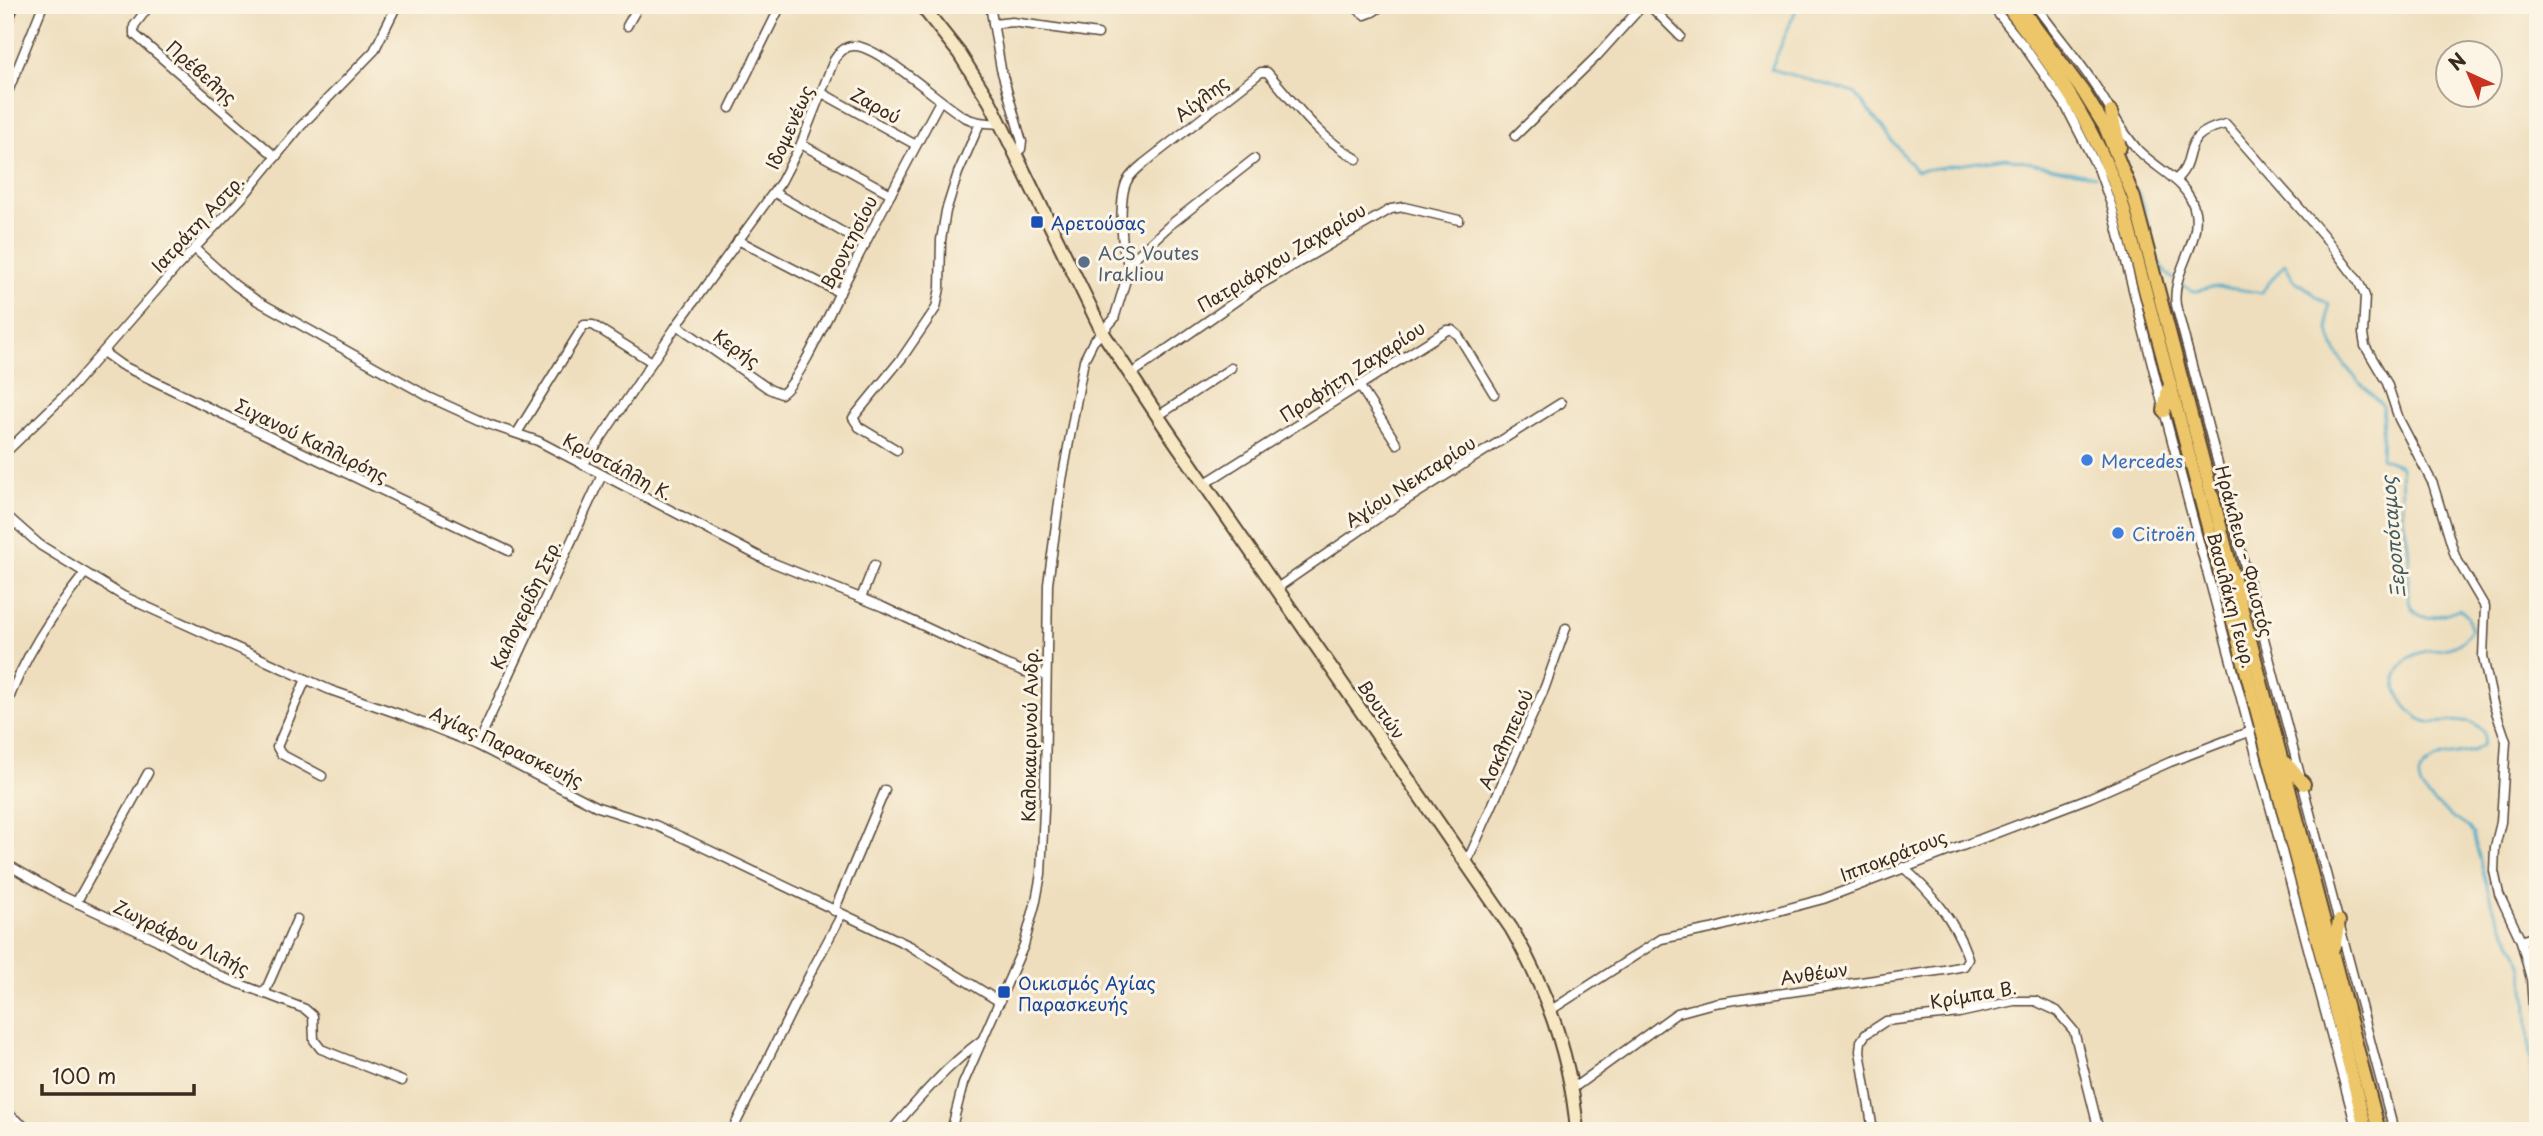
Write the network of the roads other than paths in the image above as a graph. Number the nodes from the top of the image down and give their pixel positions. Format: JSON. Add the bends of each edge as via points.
{"nodes":[{"id":1,"x":11,"y":5,"type":"edge"},
{"id":2,"x":43,"y":5,"type":"edge"},
{"id":3,"x":150,"y":5,"type":"edge"},
{"id":4,"x":397,"y":5,"type":"edge"},
{"id":5,"x":639,"y":5,"type":"edge"},
{"id":6,"x":781,"y":5,"type":"edge"},
{"id":7,"x":921,"y":5,"type":"edge"},
{"id":8,"x":990,"y":5,"type":"edge"},
{"id":9,"x":1352,"y":5,"type":"edge"},
{"id":10,"x":1383,"y":5,"type":"edge"},
{"id":11,"x":1643,"y":5,"type":"edge"},
{"id":12,"x":1649,"y":5,"type":"edge"},
{"id":13,"x":1998,"y":8,"type":"edge"},
{"id":14,"x":2026,"y":14,"type":"edge"},
{"id":15,"x":5,"y":20,"type":"edge"},
{"id":16,"x":2049,"y":23,"type":"junction"},
{"id":17,"x":993,"y":24,"type":"junction"},
{"id":18,"x":627,"y":26,"type":"dead end"},
{"id":19,"x":1098,"y":34,"type":"dead end"},
{"id":20,"x":1681,"y":36,"type":"dead end"},
{"id":21,"x":2026,"y":49,"type":"junction"},
{"id":22,"x":822,"y":93,"type":"junction"},
{"id":23,"x":5,"y":99,"type":"edge"},
{"id":24,"x":940,"y":101,"type":"junction"},
{"id":25,"x":730,"y":108,"type":"dead end"},
{"id":26,"x":2111,"y":112,"type":"junction"},
{"id":27,"x":980,"y":122,"type":"junction"},
{"id":28,"x":1001,"y":124,"type":"junction"},
{"id":29,"x":1515,"y":136,"type":"dead end"},
{"id":30,"x":801,"y":144,"type":"junction"},
{"id":31,"x":916,"y":145,"type":"junction"},
{"id":32,"x":1015,"y":154,"type":"junction"},
{"id":33,"x":276,"y":157,"type":"junction"},
{"id":34,"x":1254,"y":159,"type":"dead end"},
{"id":35,"x":1357,"y":159,"type":"dead end"},
{"id":36,"x":2175,"y":180,"type":"junction"},
{"id":37,"x":775,"y":193,"type":"junction"},
{"id":38,"x":891,"y":194,"type":"junction"},
{"id":39,"x":2134,"y":198,"type":"junction"},
{"id":40,"x":1458,"y":220,"type":"dead end"},
{"id":41,"x":738,"y":240,"type":"junction"},
{"id":42,"x":865,"y":245,"type":"junction"},
{"id":43,"x":195,"y":249,"type":"junction"},
{"id":44,"x":1129,"y":265,"type":"junction"},
{"id":45,"x":839,"y":293,"type":"junction"},
{"id":46,"x":677,"y":325,"type":"junction"},
{"id":47,"x":1103,"y":332,"type":"junction"},
{"id":48,"x":103,"y":352,"type":"junction"},
{"id":49,"x":652,"y":362,"type":"junction"},
{"id":50,"x":1231,"y":368,"type":"dead end"},
{"id":51,"x":1130,"y":374,"type":"junction"},
{"id":52,"x":2168,"y":378,"type":"junction"},
{"id":53,"x":1359,"y":386,"type":"junction"},
{"id":54,"x":781,"y":394,"type":"joint"},
{"id":55,"x":1494,"y":394,"type":"dead end"},
{"id":56,"x":1561,"y":403,"type":"dead end"},
{"id":57,"x":2164,"y":411,"type":"junction"},
{"id":58,"x":1158,"y":416,"type":"junction"},
{"id":59,"x":517,"y":433,"type":"junction"},
{"id":60,"x":1397,"y":444,"type":"dead end"},
{"id":61,"x":897,"y":450,"type":"dead end"},
{"id":62,"x":5,"y":453,"type":"edge"},
{"id":63,"x":583,"y":466,"type":"junction"},
{"id":64,"x":602,"y":475,"type":"junction"},
{"id":65,"x":1204,"y":484,"type":"junction"},
{"id":66,"x":5,"y":514,"type":"edge"},
{"id":67,"x":509,"y":551,"type":"dead end"},
{"id":68,"x":874,"y":565,"type":"dead end"},
{"id":69,"x":85,"y":573,"type":"junction"},
{"id":70,"x":1277,"y":588,"type":"junction"},
{"id":71,"x":860,"y":598,"type":"junction"},
{"id":72,"x":1566,"y":628,"type":"dead end"},
{"id":73,"x":1046,"y":675,"type":"junction"},
{"id":74,"x":306,"y":679,"type":"junction"},
{"id":75,"x":5,"y":710,"type":"edge"},
{"id":76,"x":2251,"y":731,"type":"junction"},
{"id":77,"x":477,"y":746,"type":"junction"},
{"id":78,"x":2283,"y":759,"type":"junction"},
{"id":79,"x":148,"y":773,"type":"dead end"},
{"id":80,"x":322,"y":776,"type":"dead end"},
{"id":81,"x":2304,"y":784,"type":"junction"},
{"id":82,"x":885,"y":790,"type":"dead end"},
{"id":83,"x":1467,"y":862,"type":"junction"},
{"id":84,"x":5,"y":863,"type":"edge"},
{"id":85,"x":1903,"y":867,"type":"junction"},
{"id":86,"x":76,"y":903,"type":"junction"},
{"id":87,"x":838,"y":913,"type":"junction"},
{"id":88,"x":297,"y":919,"type":"dead end"},
{"id":89,"x":2339,"y":921,"type":"junction"},
{"id":90,"x":2538,"y":935,"type":"edge"},
{"id":91,"x":2521,"y":941,"type":"junction"},
{"id":92,"x":2334,"y":954,"type":"junction"},
{"id":93,"x":264,"y":994,"type":"junction"},
{"id":94,"x":1000,"y":1002,"type":"junction"},
{"id":95,"x":1551,"y":1010,"type":"junction"},
{"id":96,"x":985,"y":1038,"type":"junction"},
{"id":97,"x":2538,"y":1074,"type":"edge"},
{"id":98,"x":402,"y":1081,"type":"dead end"},
{"id":99,"x":1572,"y":1089,"type":"junction"},
{"id":100,"x":8,"y":1115,"type":"edge"},
{"id":101,"x":16,"y":1131,"type":"edge"},
{"id":102,"x":31,"y":1131,"type":"edge"},
{"id":103,"x":732,"y":1131,"type":"edge"},
{"id":104,"x":891,"y":1131,"type":"edge"},
{"id":105,"x":951,"y":1131,"type":"edge"},
{"id":106,"x":1577,"y":1131,"type":"edge"},
{"id":107,"x":1873,"y":1131,"type":"edge"},
{"id":108,"x":2099,"y":1131,"type":"edge"},
{"id":109,"x":2357,"y":1131,"type":"edge"},
{"id":110,"x":2366,"y":1131,"type":"edge"},
{"id":111,"x":2379,"y":1131,"type":"edge"},
{"id":112,"x":2394,"y":1131,"type":"edge"}],
"edges":[{"from":1,"to":15,"type":"highway"},
{"from":2,"to":23,"type":"street"},
{"from":3,"to":33,"type":"street","name":"Πρέβελης","via":[[134,26],[134,34]]},
{"from":4,"to":33,"type":"street","name":"Ιατράτη Αστρ.","via":[[374,51]]},
{"from":5,"to":18,"type":"street"},
{"from":6,"to":25,"type":"street"},
{"from":7,"to":28,"type":"main road","name":"Βουτών","via":[[971,70]]},
{"from":8,"to":17,"type":"street"},
{"from":9,"to":10,"type":"street","via":[[1365,15]]},
{"from":11,"to":29,"type":"street"},
{"from":12,"to":20,"type":"street"},
{"from":13,"to":14,"type":"main road","name":"Ηράκλειο - Φαιστός"},
{"from":13,"to":21,"type":"street","name":"Βασιλάκη Γεωρ."},
{"from":14,"to":16,"type":"street"},
{"from":14,"to":16,"type":"street","name":"Βασιλάκη Γεωρ."},
{"from":14,"to":21,"type":"street","via":[[2022,33]]},
{"from":14,"to":39,"type":"main road","name":"Ηράκλειο - Φαιστός","via":[[2105,127]]},
{"from":14,"to":52,"type":"main road","name":"Ηράκλειο - Φαιστός","via":[[2110,168]]},
{"from":16,"to":26,"type":"street","name":"Βασιλάκη Γεωρ."},
{"from":17,"to":19,"type":"street","via":[[1012,22]]},
{"from":17,"to":32,"type":"street","via":[[1022,142]]},
{"from":21,"to":57,"type":"street","name":"Βασιλάκη Γεωρ.","via":[[2064,103],[2099,171],[2122,241]]},
{"from":22,"to":24,"type":"street","name":"Ιδομενέως","via":[[838,55],[857,46],[891,64]]},
{"from":22,"to":30,"type":"street","name":"Ιδομενέως"},
{"from":22,"to":31,"type":"street","name":"Ζαρού"},
{"from":24,"to":27,"type":"street","name":"Ιδομενέως"},
{"from":24,"to":31,"type":"street","name":"Βροντησίου"},
{"from":26,"to":36,"type":"street","name":"Βασιλάκη Γεωρ.","via":[[2140,151]]},
{"from":26,"to":39,"type":"main road"},
{"from":27,"to":28,"type":"street","name":"Ιδομενέως"},
{"from":27,"to":61,"type":"street","via":[[946,211],[936,308],[853,418],[859,427]]},
{"from":28,"to":32,"type":"main road","name":"Βουτών"},
{"from":30,"to":37,"type":"street","name":"Ιδομενέως"},
{"from":30,"to":38,"type":"street"},
{"from":31,"to":38,"type":"street","name":"Βροντησίου"},
{"from":32,"to":47,"type":"main road","name":"Βουτών"},
{"from":33,"to":43,"type":"street","name":"Ιατράτη Αστρ."},
{"from":34,"to":44,"type":"street","via":[[1153,239]]},
{"from":35,"to":44,"type":"street","name":"Αίγλης","via":[[1328,141],[1268,72],[1261,72],[1129,179],[1122,231]]},
{"from":36,"to":81,"type":"street","name":"Βασιλάκη Γεωρ.","via":[[2189,195],[2196,218],[2179,270],[2175,300]]},
{"from":36,"to":91,"type":"street","via":[[2183,174],[2193,142],[2204,131],[2226,124],[2324,236],[2365,296],[2365,346],[2433,484],[2455,556],[2485,607],[2483,657],[2506,741],[2494,871],[2499,894]]},
{"from":37,"to":41,"type":"street","name":"Ιδομενέως"},
{"from":37,"to":42,"type":"street"},
{"from":38,"to":42,"type":"street","name":"Βροντησίου"},
{"from":39,"to":78,"type":"main road","name":"Ηράκλειο - Φαιστός"},
{"from":40,"to":51,"type":"street","name":"Πατριάρχου Ζαχαρίου","via":[[1404,206],[1391,209],[1249,292]]},
{"from":41,"to":45,"type":"street"},
{"from":41,"to":46,"type":"street","name":"Ιδομενέως"},
{"from":42,"to":45,"type":"street","name":"Βροντησίου"},
{"from":43,"to":48,"type":"street","name":"Ιατράτη Αστρ."},
{"from":43,"to":59,"type":"street","name":"Κρυστάλλη Κ.","via":[[235,285],[296,324],[431,398]]},
{"from":44,"to":47,"type":"street","name":"Καλοκαιρινού Ανδρ.","via":[[1114,319]]},
{"from":45,"to":54,"type":"street","name":"Βροντησίου","via":[[790,386]]},
{"from":46,"to":49,"type":"street","name":"Ιδομενέως"},
{"from":46,"to":54,"type":"street","name":"Κερής"},
{"from":47,"to":51,"type":"main road","name":"Βουτών"},
{"from":47,"to":73,"type":"street","name":"Καλοκαιρινού Ανδρ.","via":[[1084,360],[1068,441],[1048,583]]},
{"from":48,"to":62,"type":"street","name":"Ιατράτη Αστρ."},
{"from":48,"to":67,"type":"street","name":"Σιγανού Καλλιρόης","via":[[121,365]]},
{"from":49,"to":59,"type":"street","via":[[593,325],[584,325]]},
{"from":49,"to":63,"type":"street","name":"Ιδομενέως"},
{"from":50,"to":58,"type":"street"},
{"from":51,"to":58,"type":"main road","name":"Βουτών"},
{"from":52,"to":57,"type":"main road"},
{"from":52,"to":110,"type":"main road","name":"Ηράκλειο - Φαιστός"},
{"from":53,"to":55,"type":"street","name":"Προφήτη Ζαχαρίου","via":[[1449,330],[1458,335]]},
{"from":53,"to":60,"type":"street"},
{"from":53,"to":65,"type":"street","name":"Προφήτη Ζαχαρίου"},
{"from":56,"to":70,"type":"street","name":"Αγίου Νεκταρίου","via":[[1387,512]]},
{"from":57,"to":76,"type":"street","name":"Βασιλάκη Γεωρ."},
{"from":58,"to":65,"type":"main road","name":"Βουτών"},
{"from":59,"to":63,"type":"street","name":"Κρυστάλλη Κ."},
{"from":63,"to":64,"type":"street","name":"Κρυστάλλη Κ."},
{"from":64,"to":71,"type":"street","name":"Κρυστάλλη Κ.","via":[[754,555]]},
{"from":64,"to":77,"type":"street","name":"Καλογερίδη Στρ."},
{"from":65,"to":70,"type":"main road","name":"Βουτών"},
{"from":66,"to":69,"type":"street","name":"Αγίας Παρασκευής","via":[[40,545]]},
{"from":68,"to":71,"type":"street"},
{"from":69,"to":74,"type":"street","name":"Αγίας Παρασκευής","via":[[123,596]]},
{"from":69,"to":75,"type":"street","via":[[41,634]]},
{"from":70,"to":83,"type":"main road","name":"Βουτών"},
{"from":71,"to":73,"type":"street","name":"Κρυστάλλη Κ.","via":[[999,662]]},
{"from":72,"to":83,"type":"street","name":"Ασκληπειού","via":[[1545,687]]},
{"from":73,"to":94,"type":"street","name":"Καλοκαιρινού Ανδρ.","via":[[1041,874],[1024,945]]},
{"from":74,"to":77,"type":"street","name":"Αγίας Παρασκευής"},
{"from":74,"to":80,"type":"street","via":[[277,747],[281,754]]},
{"from":76,"to":85,"type":"street","name":"Ιπποκράτους"},
{"from":76,"to":109,"type":"street","name":"Βασιλάκη Γεωρ."},
{"from":77,"to":87,"type":"street","name":"Αγίας Παρασκευής","via":[[598,807],[655,825]]},
{"from":78,"to":81,"type":"main road"},
{"from":78,"to":92,"type":"main road","name":"Ηράκλειο - Φαιστός"},
{"from":79,"to":86,"type":"street"},
{"from":81,"to":89,"type":"street","name":"Βασιλάκη Γεωρ."},
{"from":82,"to":87,"type":"street"},
{"from":83,"to":95,"type":"main road","name":"Βουτών","via":[[1522,948]]},
{"from":84,"to":86,"type":"street","name":"Ζωγράφου Λιλής"},
{"from":85,"to":95,"type":"street","name":"Ιπποκράτους","via":[[1823,899],[1661,939]]},
{"from":85,"to":99,"type":"street","name":"Ανθέων","via":[[1948,916],[1968,955],[1964,966],[1684,1010]]},
{"from":86,"to":93,"type":"street","name":"Ζωγράφου Λιλής"},
{"from":87,"to":94,"type":"street","name":"Αγίας Παρασκευής","via":[[910,946]]},
{"from":87,"to":103,"type":"street"},
{"from":88,"to":93,"type":"street"},
{"from":89,"to":92,"type":"main road"},
{"from":89,"to":112,"type":"street","name":"Βασιλάκη Γεωρ."},
{"from":90,"to":91,"type":"street"},
{"from":91,"to":97,"type":"street","via":[[2531,979]]},
{"from":92,"to":111,"type":"main road","name":"Ηράκλειο - Φαιστός"},
{"from":93,"to":98,"type":"street","name":"Ζωγράφου Λιλής","via":[[308,1011],[314,1020],[314,1040],[324,1051]]},
{"from":94,"to":96,"type":"street","name":"Καλοκαιρινού Ανδρ."},
{"from":95,"to":99,"type":"main road","name":"Βουτών"},
{"from":96,"to":104,"type":"street","via":[[957,1059]]},
{"from":96,"to":105,"type":"street","name":"Καλοκαιρινού Ανδρ.","via":[[963,1084]]},
{"from":99,"to":106,"type":"main road","name":"Βουτών"},
{"from":100,"to":101,"type":"street"},
{"from":100,"to":102,"type":"street"},
{"from":107,"to":108,"type":"street","name":"Κρίμπα Β.","via":[[1860,1051],[1869,1030],[1886,1021],[2020,1000],[2053,1009],[2071,1027]]}]}
